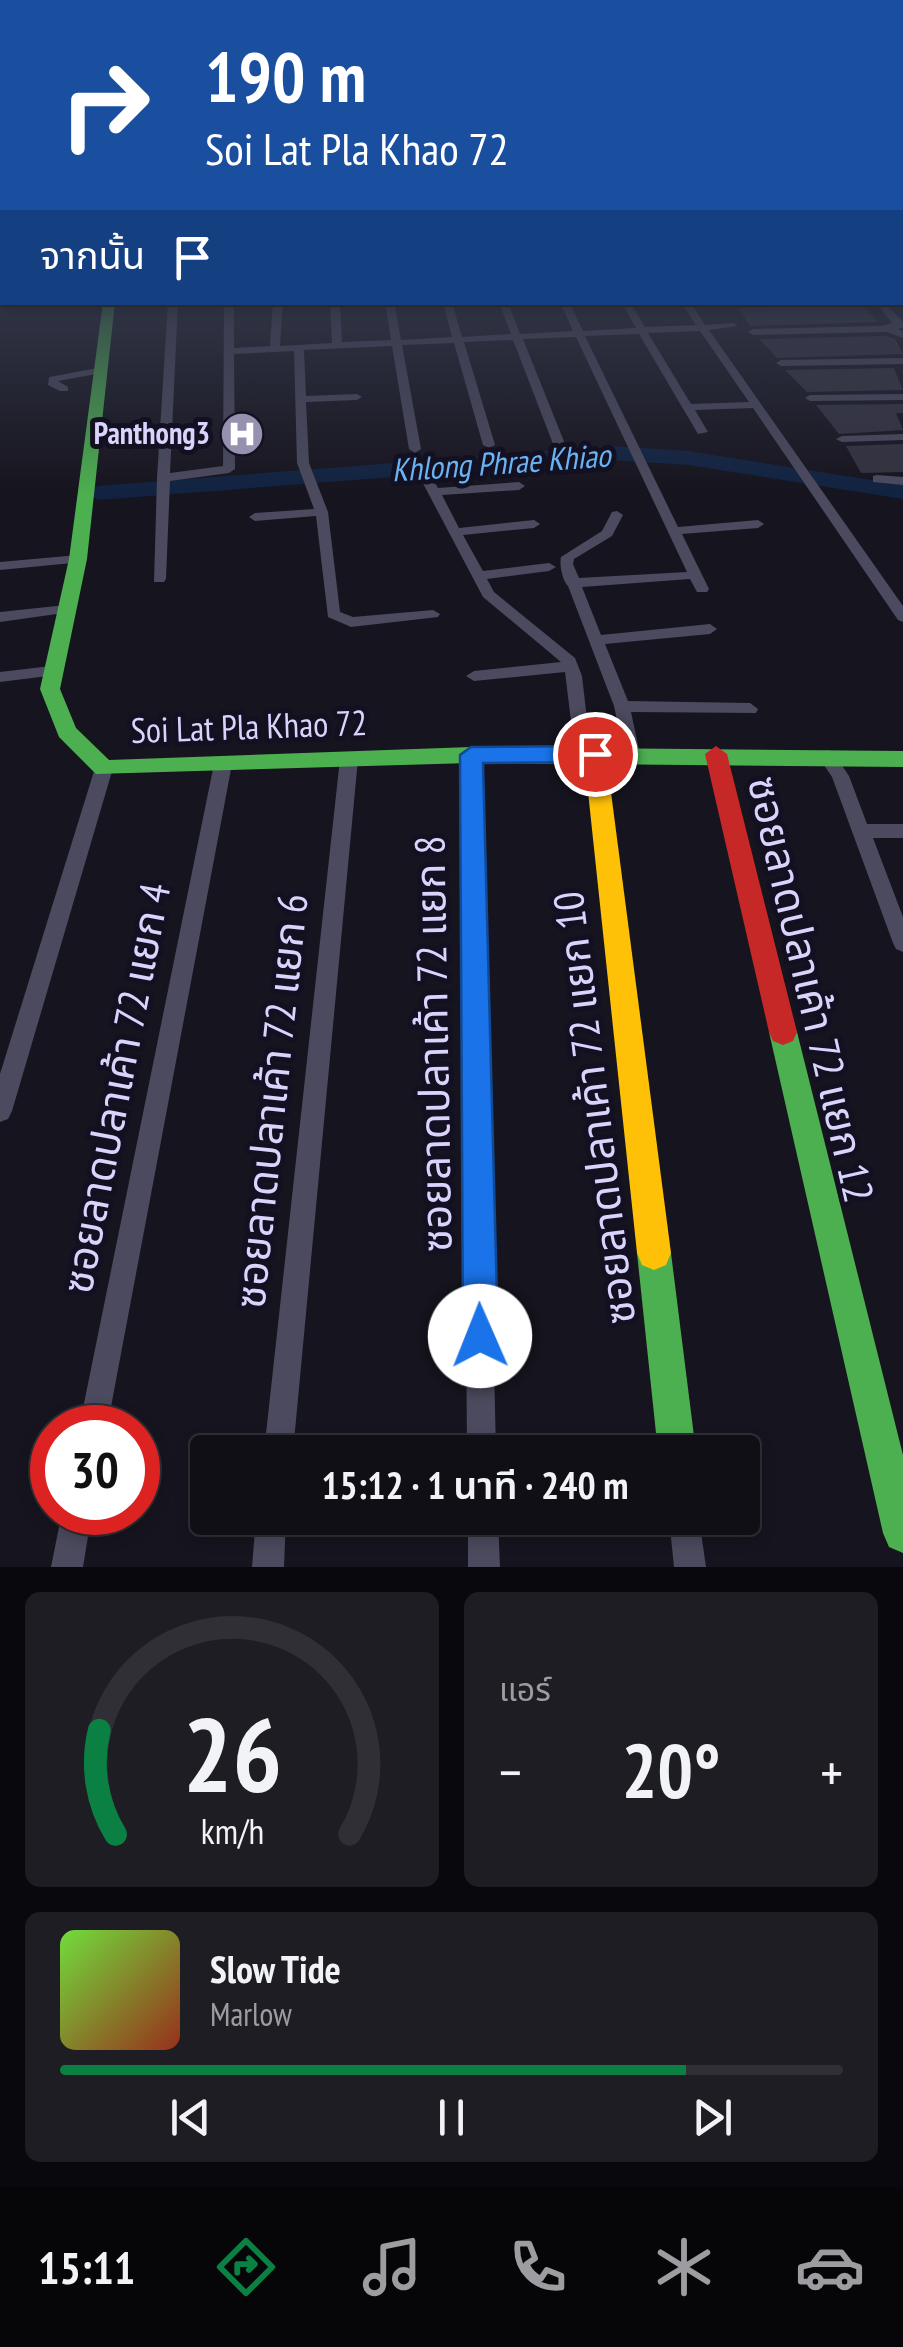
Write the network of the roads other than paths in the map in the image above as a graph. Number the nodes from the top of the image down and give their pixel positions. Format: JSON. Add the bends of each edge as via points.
{"nodes":[{"id":1,"x":105,"y":347,"type":"edge"},
{"id":2,"x":171,"y":347,"type":"edge"},
{"id":3,"x":230,"y":347,"type":"edge"},
{"id":4,"x":286,"y":347,"type":"edge"},
{"id":5,"x":300,"y":347,"type":"edge"},
{"id":6,"x":397,"y":347,"type":"edge"},
{"id":7,"x":460,"y":347,"type":"edge"},
{"id":8,"x":519,"y":347,"type":"edge"},
{"id":9,"x":585,"y":347,"type":"edge"},
{"id":10,"x":652,"y":347,"type":"edge"},
{"id":11,"x":718,"y":347,"type":"edge"},
{"id":12,"x":275,"y":348,"type":"joint"},
{"id":13,"x":230,"y":351,"type":"junction"},
{"id":14,"x":903,"y":362,"type":"edge"},
{"id":15,"x":781,"y":363,"type":"dead end"},
{"id":16,"x":103,"y":370,"type":"junction"},
{"id":17,"x":64,"y":389,"type":"dead end"},
{"id":18,"x":903,"y":396,"type":"edge"},
{"id":19,"x":357,"y":397,"type":"dead end"},
{"id":20,"x":810,"y":398,"type":"dead end"},
{"id":21,"x":302,"y":399,"type":"junction"},
{"id":22,"x":757,"y":406,"type":"junction"},
{"id":23,"x":688,"y":407,"type":"junction"},
{"id":24,"x":702,"y":432,"type":"dead end"},
{"id":25,"x":903,"y":438,"type":"edge"},
{"id":26,"x":842,"y":439,"type":"dead end"},
{"id":27,"x":489,"y":445,"type":"dead end"},
{"id":28,"x":414,"y":448,"type":"dead end"},
{"id":29,"x":561,"y":449,"type":"dead end"},
{"id":30,"x":423,"y":472,"type":"dead end"},
{"id":31,"x":877,"y":479,"type":"dead end"},
{"id":32,"x":903,"y":481,"type":"edge"},
{"id":33,"x":163,"y":485,"type":"junction"},
{"id":34,"x":520,"y":486,"type":"dead end"},
{"id":35,"x":434,"y":492,"type":"junction"},
{"id":36,"x":322,"y":512,"type":"junction"},
{"id":37,"x":618,"y":515,"type":"dead end"},
{"id":38,"x":255,"y":518,"type":"dead end"},
{"id":39,"x":534,"y":524,"type":"dead end"},
{"id":40,"x":758,"y":524,"type":"dead end"},
{"id":41,"x":672,"y":531,"type":"junction"},
{"id":42,"x":455,"y":532,"type":"junction"},
{"id":43,"x":78,"y":558,"type":"junction"},
{"id":44,"x":0,"y":566,"type":"edge"},
{"id":45,"x":549,"y":566,"type":"dead end"},
{"id":46,"x":478,"y":576,"type":"junction"},
{"id":47,"x":685,"y":576,"type":"dead end"},
{"id":48,"x":159,"y":579,"type":"dead end"},
{"id":49,"x":571,"y":583,"type":"junction"},
{"id":50,"x":702,"y":589,"type":"dead end"},
{"id":51,"x":66,"y":608,"type":"junction"},
{"id":52,"x":433,"y":614,"type":"dead end"},
{"id":53,"x":0,"y":617,"type":"edge"},
{"id":54,"x":903,"y":618,"type":"edge"},
{"id":55,"x":710,"y":629,"type":"dead end"},
{"id":56,"x":594,"y":640,"type":"junction"},
{"id":57,"x":571,"y":666,"type":"junction"},
{"id":58,"x":50,"y":672,"type":"junction"},
{"id":59,"x":0,"y":676,"type":"edge"},
{"id":60,"x":474,"y":676,"type":"dead end"},
{"id":61,"x":622,"y":706,"type":"junction"},
{"id":62,"x":750,"y":709,"type":"dead end"},
{"id":63,"x":589,"y":754,"type":"junction"},
{"id":64,"x":632,"y":754,"type":"junction"},
{"id":65,"x":716,"y":754,"type":"junction"},
{"id":66,"x":471,"y":755,"type":"junction"},
{"id":67,"x":827,"y":756,"type":"junction"},
{"id":68,"x":903,"y":758,"type":"edge"},
{"id":69,"x":349,"y":759,"type":"junction"},
{"id":70,"x":223,"y":764,"type":"junction"},
{"id":71,"x":104,"y":768,"type":"junction"},
{"id":72,"x":903,"y":830,"type":"edge"},
{"id":73,"x":862,"y":831,"type":"junction"},
{"id":74,"x":903,"y":943,"type":"edge"},
{"id":75,"x":0,"y":1111,"type":"edge"},
{"id":76,"x":98,"y":1405,"type":"edge"},
{"id":77,"x":280,"y":1435,"type":"edge"},
{"id":78,"x":482,"y":1435,"type":"edge"},
{"id":79,"x":674,"y":1435,"type":"edge"},
{"id":80,"x":903,"y":1533,"type":"edge"},
{"id":81,"x":73,"y":1535,"type":"edge"},
{"id":82,"x":270,"y":1535,"type":"edge"},
{"id":83,"x":483,"y":1535,"type":"edge"},
{"id":84,"x":686,"y":1535,"type":"edge"},
{"id":85,"x":67,"y":1567,"type":"edge"},
{"id":86,"x":268,"y":1567,"type":"edge"},
{"id":87,"x":484,"y":1567,"type":"edge"},
{"id":88,"x":690,"y":1567,"type":"edge"}],
"edges":[{"from":1,"to":16,"type":"street","name":"Soi Lat Pla Khao 72"},
{"from":2,"to":33,"type":"street"},
{"from":3,"to":13,"type":"street"},
{"from":4,"to":12,"type":"street"},
{"from":5,"to":21,"type":"street"},
{"from":6,"to":28,"type":"street"},
{"from":7,"to":27,"type":"street"},
{"from":8,"to":29,"type":"street"},
{"from":9,"to":41,"type":"street"},
{"from":10,"to":23,"type":"street"},
{"from":11,"to":22,"type":"street"},
{"from":12,"to":13,"type":"street"},
{"from":13,"to":33,"type":"street","via":[[230,469]]},
{"from":14,"to":15,"type":"street"},
{"from":16,"to":17,"type":"street","via":[[52,379]]},
{"from":16,"to":43,"type":"street","name":"Soi Lat Pla Khao 72"},
{"from":18,"to":20,"type":"street"},
{"from":19,"to":21,"type":"street"},
{"from":21,"to":36,"type":"street","via":[[306,475]]},
{"from":22,"to":23,"type":"street"},
{"from":22,"to":54,"type":"street"},
{"from":23,"to":24,"type":"street"},
{"from":25,"to":26,"type":"street"},
{"from":30,"to":35,"type":"street"},
{"from":31,"to":32,"type":"street"},
{"from":33,"to":48,"type":"street"},
{"from":34,"to":35,"type":"street"},
{"from":35,"to":42,"type":"street"},
{"from":36,"to":38,"type":"street"},
{"from":36,"to":52,"type":"street","via":[[332,614],[338,620]]},
{"from":37,"to":49,"type":"street","via":[[606,533],[568,557]]},
{"from":39,"to":42,"type":"street"},
{"from":40,"to":41,"type":"street"},
{"from":41,"to":50,"type":"street"},
{"from":42,"to":46,"type":"street"},
{"from":43,"to":44,"type":"street"},
{"from":43,"to":51,"type":"street","name":"Soi Lat Pla Khao 72"},
{"from":45,"to":46,"type":"street"},
{"from":46,"to":57,"type":"street","via":[[494,602],[560,650]]},
{"from":47,"to":49,"type":"street"},
{"from":49,"to":56,"type":"street"},
{"from":51,"to":53,"type":"street"},
{"from":51,"to":58,"type":"street","name":"Soi Lat Pla Khao 72"},
{"from":55,"to":56,"type":"street"},
{"from":56,"to":61,"type":"street"},
{"from":57,"to":60,"type":"street"},
{"from":57,"to":63,"type":"street"},
{"from":58,"to":59,"type":"street"},
{"from":58,"to":71,"type":"street","name":"Soi Lat Pla Khao 72","via":[[66,732]]},
{"from":61,"to":62,"type":"street"},
{"from":61,"to":64,"type":"street"},
{"from":63,"to":64,"type":"street","name":"Soi Lat Pla Khao 72"},
{"from":63,"to":66,"type":"street","name":"Soi Lat Pla Khao 72"},
{"from":63,"to":79,"type":"street","name":"ซอยลาดปลาเค้า 72 แยก 10"},
{"from":64,"to":65,"type":"street","name":"Soi Lat Pla Khao 72"},
{"from":65,"to":67,"type":"street","name":"Soi Lat Pla Khao 72"},
{"from":65,"to":80,"type":"street","name":"ซอยลาดปลาเค้า 72 แยก 12"},
{"from":66,"to":69,"type":"street","name":"Soi Lat Pla Khao 72"},
{"from":66,"to":78,"type":"street","name":"ซอยลาดปลาเค้า 72 แยก 8"},
{"from":67,"to":68,"type":"street","name":"Soi Lat Pla Khao 72"},
{"from":67,"to":73,"type":"street"},
{"from":69,"to":70,"type":"street","name":"Soi Lat Pla Khao 72"},
{"from":69,"to":77,"type":"street","name":"ซอยลาดปลาเค้า 72 แยก 6"},
{"from":70,"to":71,"type":"street","name":"Soi Lat Pla Khao 72"},
{"from":70,"to":76,"type":"street","name":"ซอยลาดปลาเค้า 72 แยก 4"},
{"from":71,"to":75,"type":"street"},
{"from":72,"to":73,"type":"street"},
{"from":73,"to":74,"type":"street"},
{"from":81,"to":85,"type":"street"},
{"from":82,"to":86,"type":"street"},
{"from":83,"to":87,"type":"street"},
{"from":84,"to":88,"type":"street"}]}
